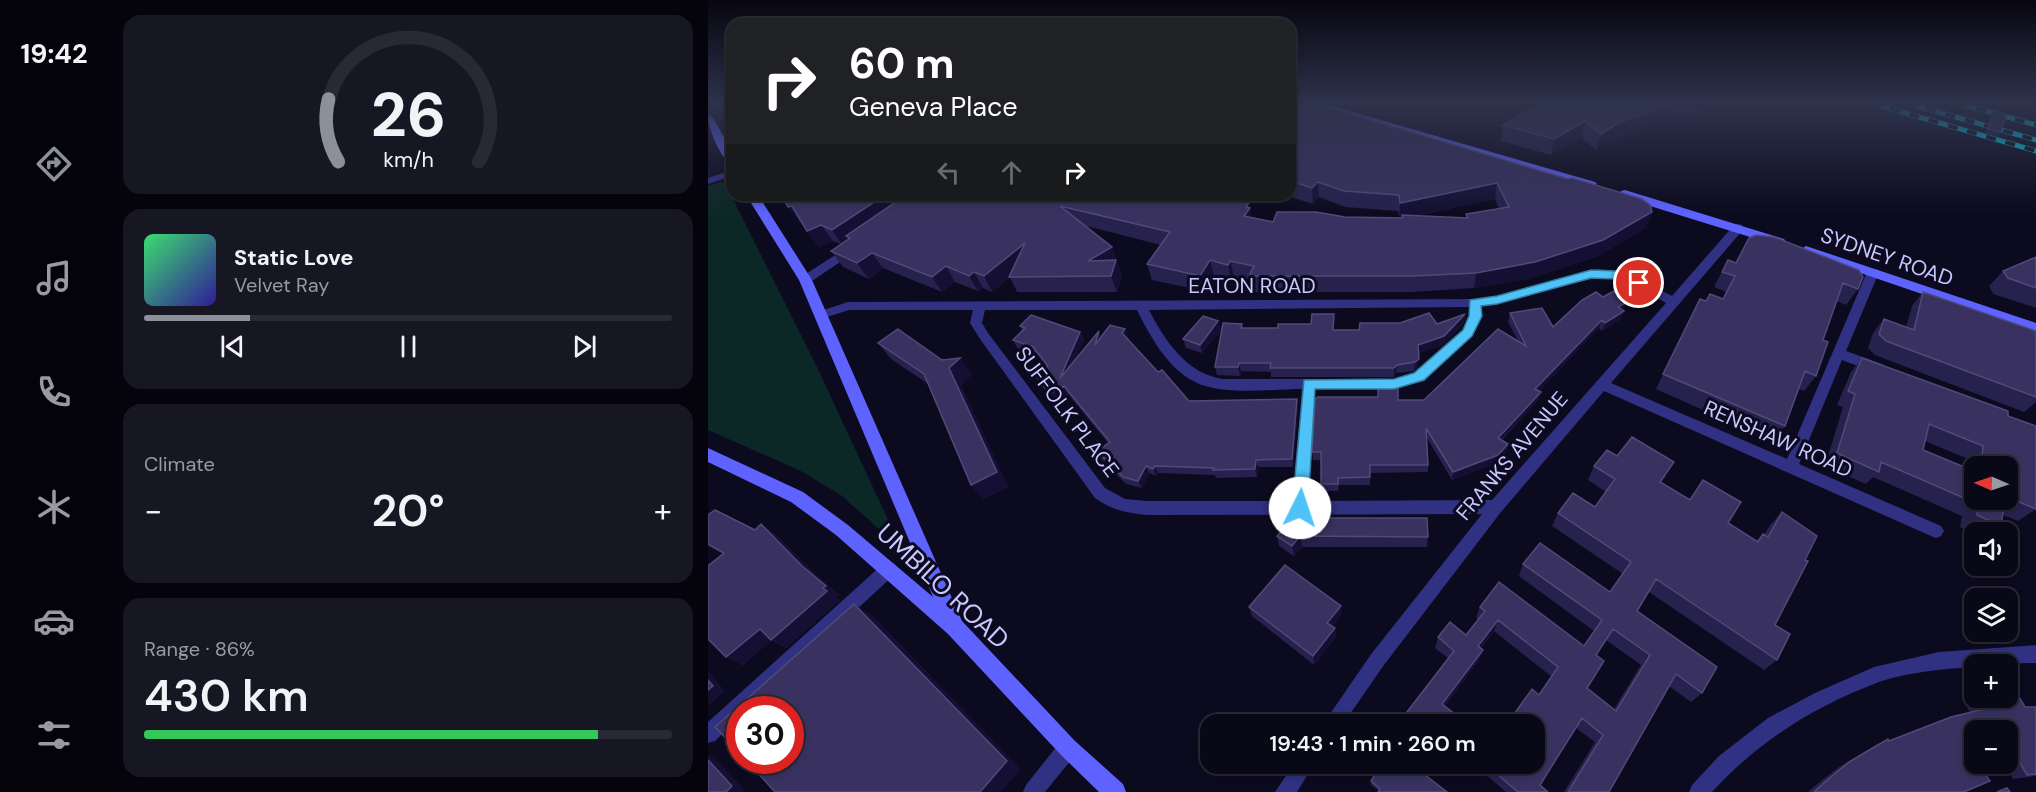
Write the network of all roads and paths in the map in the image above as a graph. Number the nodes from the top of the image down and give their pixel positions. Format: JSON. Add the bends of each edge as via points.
{"nodes":[{"id":1,"x":1439,"y":140,"type":"edge"},
{"id":2,"x":726,"y":175,"type":"edge"},
{"id":3,"x":708,"y":181,"type":"edge"},
{"id":4,"x":756,"y":201,"type":"edge"},
{"id":5,"x":1738,"y":228,"type":"junction"},
{"id":6,"x":862,"y":241,"type":"edge"},
{"id":7,"x":1873,"y":272,"type":"junction"},
{"id":8,"x":805,"y":280,"type":"junction"},
{"id":9,"x":1475,"y":303,"type":"junction"},
{"id":10,"x":1675,"y":303,"type":"junction"},
{"id":11,"x":1141,"y":306,"type":"junction"},
{"id":12,"x":980,"y":307,"type":"junction"},
{"id":13,"x":821,"y":315,"type":"junction"},
{"id":14,"x":2036,"y":328,"type":"edge"},
{"id":15,"x":1840,"y":354,"type":"junction"},
{"id":16,"x":1894,"y":375,"type":"edge"},
{"id":17,"x":1309,"y":384,"type":"junction"},
{"id":18,"x":1603,"y":385,"type":"junction"},
{"id":19,"x":708,"y":455,"type":"edge"},
{"id":20,"x":1791,"y":467,"type":"junction"},
{"id":21,"x":1496,"y":507,"type":"junction"},
{"id":22,"x":1300,"y":508,"type":"junction"},
{"id":23,"x":1936,"y":531,"type":"dead end"},
{"id":24,"x":889,"y":569,"type":"junction"},
{"id":25,"x":955,"y":627,"type":"junction"},
{"id":26,"x":2036,"y":654,"type":"edge"},
{"id":27,"x":1339,"y":714,"type":"edge"},
{"id":28,"x":708,"y":734,"type":"edge"},
{"id":29,"x":1068,"y":748,"type":"junction"},
{"id":30,"x":1298,"y":774,"type":"edge"},
{"id":31,"x":1033,"y":792,"type":"edge"},
{"id":32,"x":1115,"y":792,"type":"edge"},
{"id":33,"x":1285,"y":792,"type":"edge"},
{"id":34,"x":1699,"y":792,"type":"edge"}],
"edges":[{"from":1,"to":5,"type":"main road","name":"SYDNEY ROAD"},
{"from":2,"to":3,"type":"street"},
{"from":4,"to":8,"type":"main road"},
{"from":5,"to":7,"type":"main road","name":"SYDNEY ROAD"},
{"from":5,"to":10,"type":"street","name":"FRANKS AVENUE"},
{"from":6,"to":8,"type":"street"},
{"from":7,"to":14,"type":"main road","name":"SYDNEY ROAD"},
{"from":7,"to":15,"type":"street"},
{"from":8,"to":13,"type":"main road"},
{"from":9,"to":10,"type":"street","name":"EATON ROAD","via":[[1599,273],[1631,279]]},
{"from":9,"to":11,"type":"street","name":"EATON ROAD"},
{"from":9,"to":17,"type":"street","via":[[1476,316],[1467,333],[1419,377],[1394,384]]},
{"from":10,"to":18,"type":"street","name":"FRANKS AVENUE"},
{"from":11,"to":12,"type":"street","name":"EATON ROAD"},
{"from":11,"to":17,"type":"street","via":[[1159,337],[1183,366],[1201,379],[1223,384]]},
{"from":12,"to":13,"type":"street","name":"EATON ROAD","via":[[848,306]]},
{"from":12,"to":22,"type":"street","name":"SUFFOLK PLACE","via":[[976,323],[984,336],[1100,492],[1113,502],[1147,508]]},
{"from":13,"to":25,"type":"main road"},
{"from":15,"to":16,"type":"street"},
{"from":15,"to":20,"type":"street"},
{"from":17,"to":22,"type":"street"},
{"from":18,"to":20,"type":"street","name":"RENSHAW ROAD"},
{"from":18,"to":21,"type":"street","name":"FRANKS AVENUE"},
{"from":19,"to":24,"type":"main road","name":"UMBILO ROAD","via":[[797,497]]},
{"from":20,"to":23,"type":"street","name":"RENSHAW ROAD"},
{"from":21,"to":22,"type":"street","name":"SUFFOLK PLACE"},
{"from":21,"to":27,"type":"street","name":"FRANKS AVENUE"},
{"from":24,"to":25,"type":"main road","name":"UMBILO ROAD"},
{"from":24,"to":28,"type":"street"},
{"from":25,"to":29,"type":"main road","name":"UMBILO ROAD"},
{"from":26,"to":34,"type":"street","via":[[1939,661],[1880,673],[1773,724],[1726,762]]},
{"from":29,"to":31,"type":"street"},
{"from":29,"to":32,"type":"main road","name":"UMBILO ROAD"},
{"from":30,"to":33,"type":"street"}]}
